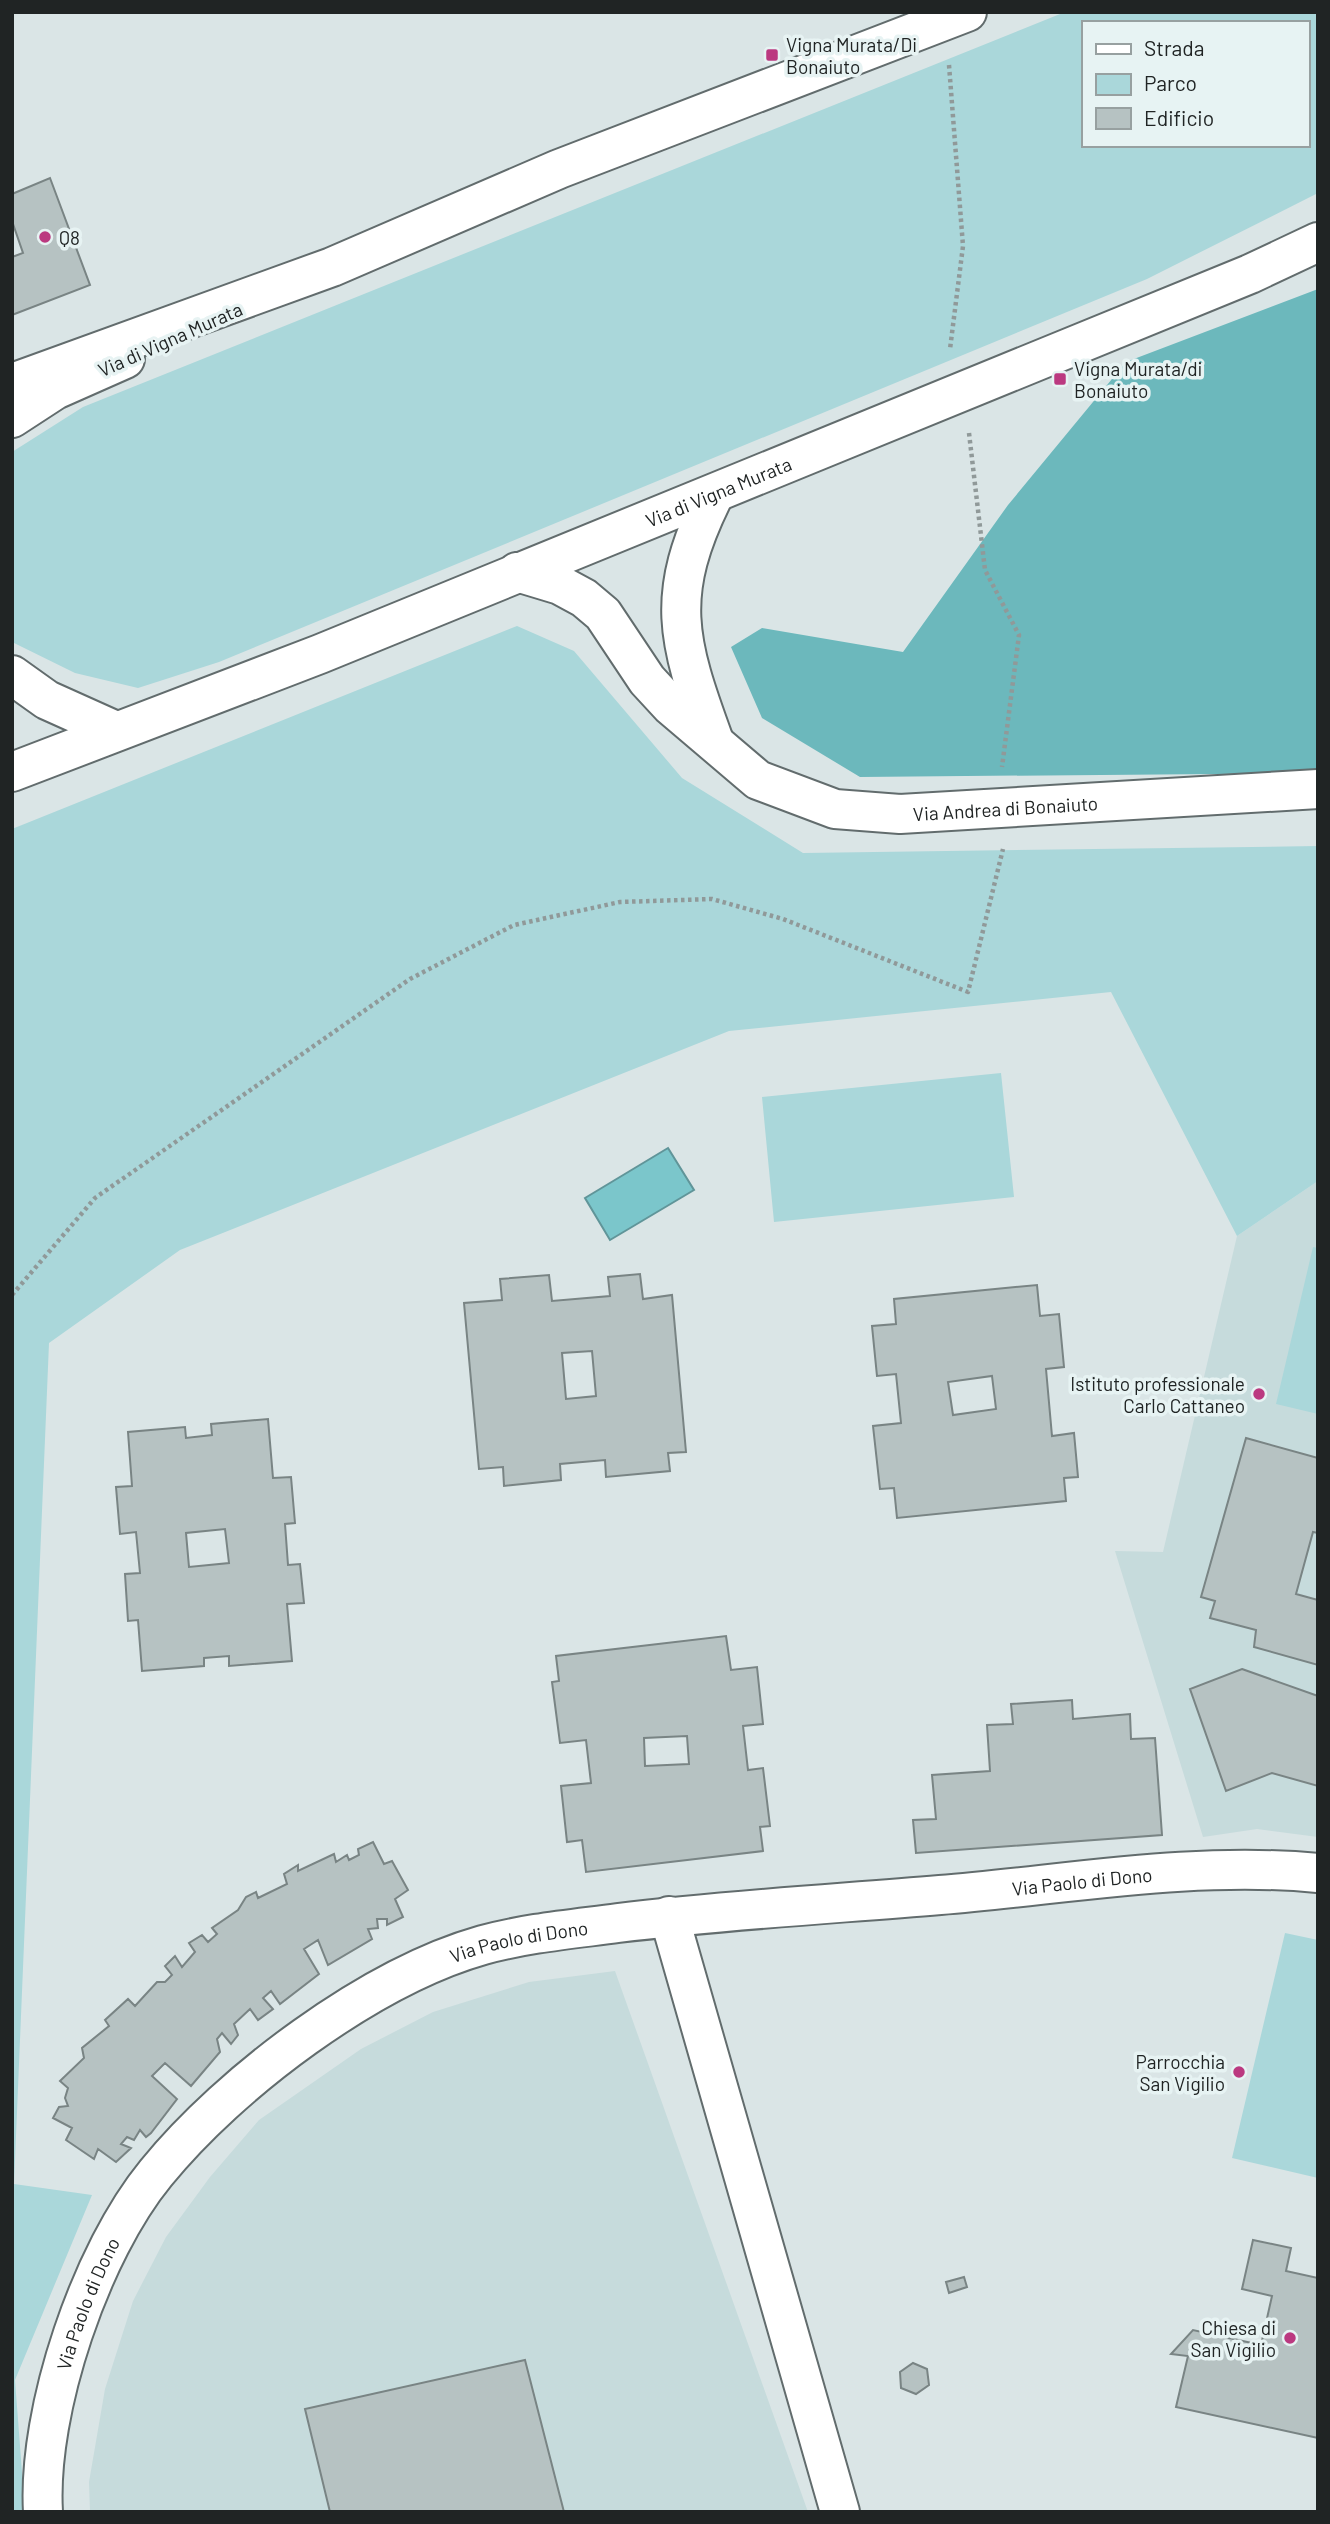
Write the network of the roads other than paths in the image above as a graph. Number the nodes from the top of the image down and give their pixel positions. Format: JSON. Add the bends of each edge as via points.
{"nodes":[{"id":1,"x":967,"y":12,"type":"edge"},
{"id":2,"x":1318,"y":242,"type":"edge"},
{"id":3,"x":332,"y":267,"type":"junction"},
{"id":4,"x":12,"y":383,"type":"edge"},
{"id":5,"x":12,"y":418,"type":"edge"},
{"id":6,"x":714,"y":495,"type":"junction"},
{"id":7,"x":517,"y":572,"type":"junction"},
{"id":8,"x":12,"y":675,"type":"edge"},
{"id":9,"x":116,"y":731,"type":"junction"},
{"id":10,"x":715,"y":743,"type":"junction"},
{"id":11,"x":12,"y":772,"type":"edge"},
{"id":12,"x":1318,"y":789,"type":"edge"},
{"id":13,"x":1318,"y":1873,"type":"edge"},
{"id":14,"x":669,"y":1916,"type":"junction"},
{"id":15,"x":43,"y":2512,"type":"edge"},
{"id":16,"x":840,"y":2512,"type":"edge"}],
"edges":[{"from":1,"to":3,"type":"street","name":"Via di Vigna Murata","via":[[559,169]]},
{"from":2,"to":6,"type":"street","name":"Via di Vigna Murata"},
{"from":3,"to":4,"type":"street","name":"Via di Vigna Murata"},
{"from":3,"to":5,"type":"street","name":"Via di Vigna Murata","via":[[55,390]]},
{"from":6,"to":7,"type":"street","name":"Via di Vigna Murata"},
{"from":6,"to":10,"type":"street","name":"Via Andrea di Bonaiuto","via":[[685,560],[680,624],[690,674]]},
{"from":7,"to":9,"type":"street","name":"Via di Vigna Murata","via":[[310,658]]},
{"from":7,"to":10,"type":"street","name":"Via Andrea di Bonaiuto","via":[[560,585],[603,614],[648,680]]},
{"from":8,"to":9,"type":"street","via":[[47,700]]},
{"from":9,"to":11,"type":"street","name":"Via di Vigna Murata"},
{"from":10,"to":12,"type":"street","name":"Via Andrea di Bonaiuto","via":[[758,780],[835,809],[900,814]]},
{"from":13,"to":14,"type":"street","name":"Via Paolo di Dono","via":[[1140,1875]]},
{"from":14,"to":15,"type":"street","name":"Via Paolo di Dono","via":[[535,1933],[482,1945],[389,1982],[270,2065],[193,2131],[131,2210],[88,2295],[48,2424]]},
{"from":14,"to":16,"type":"street"}]}
